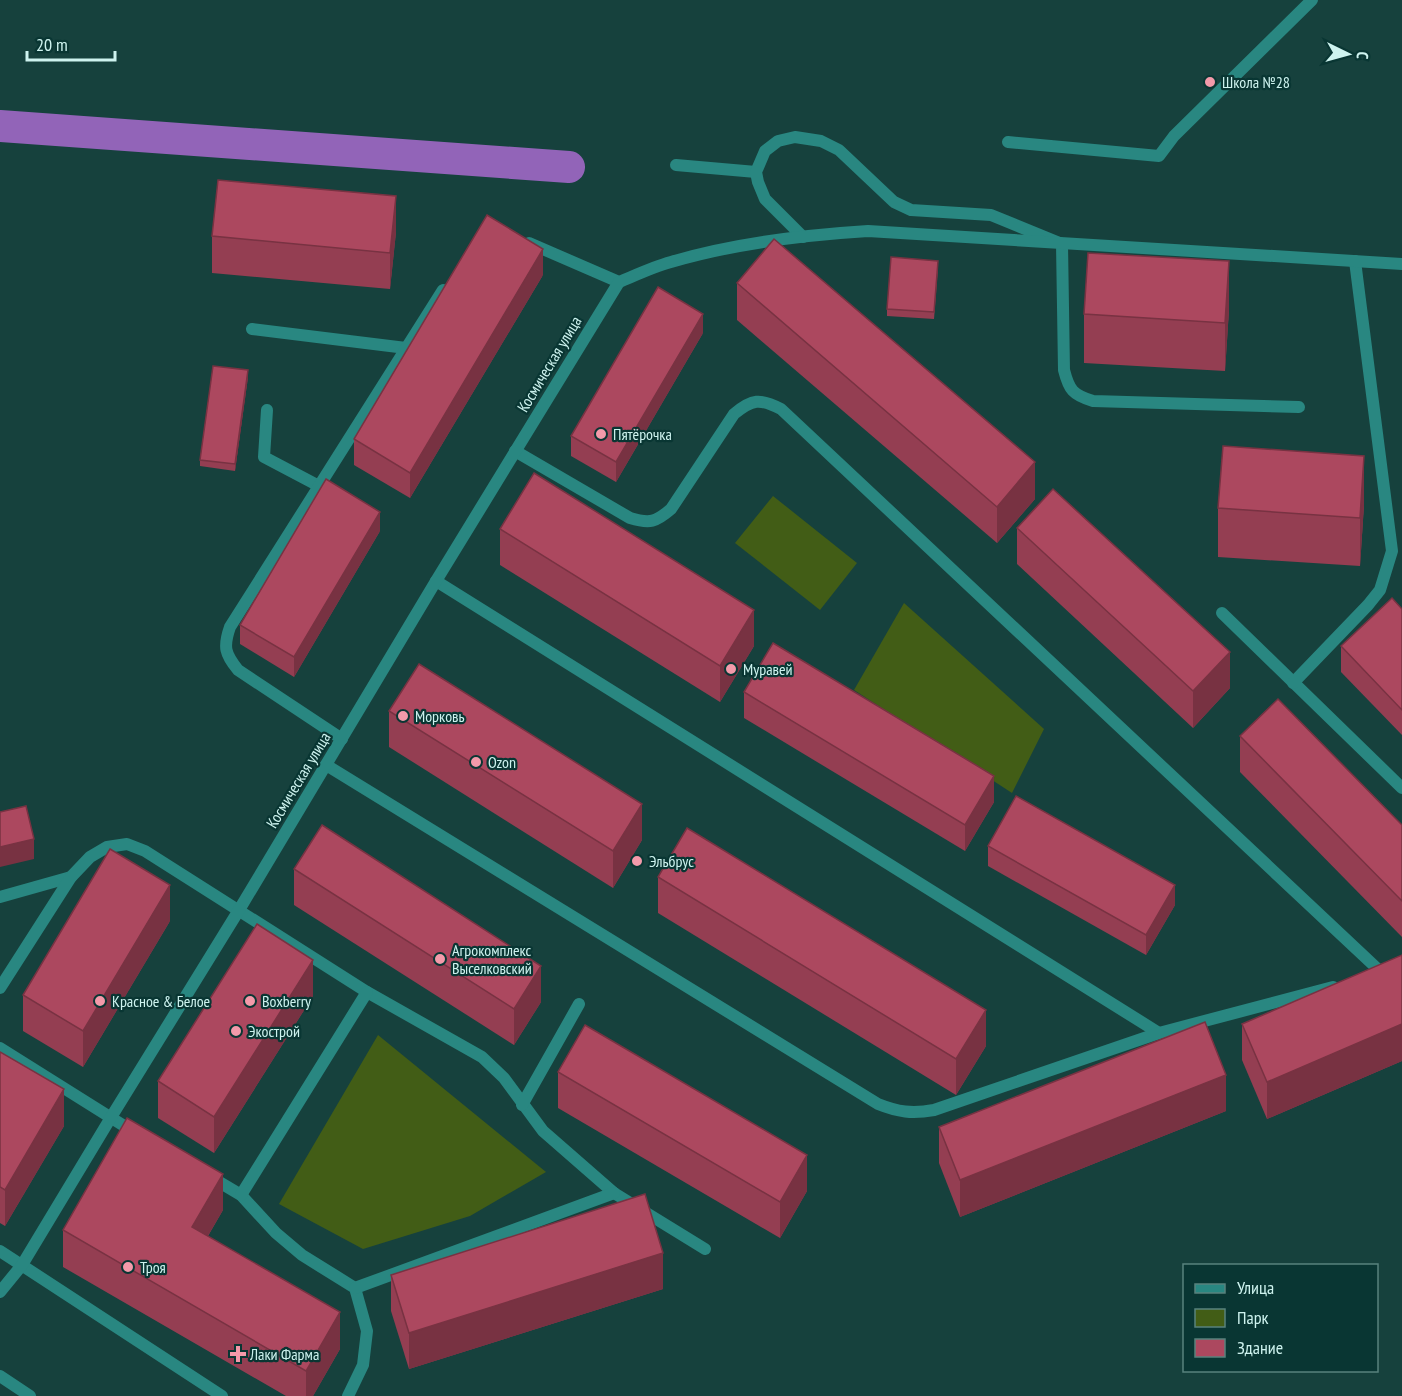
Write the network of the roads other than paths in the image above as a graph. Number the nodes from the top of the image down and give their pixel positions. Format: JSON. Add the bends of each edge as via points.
{"nodes":[{"id":1,"x":1312,"y":0,"type":"edge"},
{"id":2,"x":1008,"y":142,"type":"dead end"},
{"id":3,"x":676,"y":165,"type":"dead end"},
{"id":4,"x":756,"y":172,"type":"junction"},
{"id":5,"x":803,"y":237,"type":"junction"},
{"id":6,"x":520,"y":240,"type":"edge"},
{"id":7,"x":1062,"y":244,"type":"junction"},
{"id":8,"x":1355,"y":261,"type":"junction"},
{"id":9,"x":1402,"y":264,"type":"edge"},
{"id":10,"x":619,"y":282,"type":"junction"},
{"id":11,"x":447,"y":284,"type":"edge"},
{"id":12,"x":252,"y":329,"type":"dead end"},
{"id":13,"x":406,"y":348,"type":"junction"},
{"id":14,"x":1299,"y":407,"type":"dead end"},
{"id":15,"x":267,"y":410,"type":"dead end"},
{"id":16,"x":515,"y":451,"type":"junction"},
{"id":17,"x":319,"y":486,"type":"junction"},
{"id":18,"x":436,"y":581,"type":"junction"},
{"id":19,"x":1222,"y":613,"type":"dead end"},
{"id":20,"x":1293,"y":683,"type":"junction"},
{"id":21,"x":342,"y":739,"type":"junction"},
{"id":22,"x":326,"y":765,"type":"junction"},
{"id":23,"x":1402,"y":788,"type":"edge"},
{"id":24,"x":72,"y":876,"type":"junction"},
{"id":25,"x":0,"y":897,"type":"edge"},
{"id":26,"x":239,"y":910,"type":"junction"},
{"id":27,"x":1382,"y":974,"type":"edge"},
{"id":28,"x":1349,"y":983,"type":"edge"},
{"id":29,"x":0,"y":988,"type":"edge"},
{"id":30,"x":367,"y":992,"type":"junction"},
{"id":31,"x":579,"y":1004,"type":"dead end"},
{"id":32,"x":1159,"y":1034,"type":"junction"},
{"id":33,"x":0,"y":1048,"type":"edge"},
{"id":34,"x":522,"y":1105,"type":"junction"},
{"id":35,"x":110,"y":1119,"type":"junction"},
{"id":36,"x":150,"y":1142,"type":"edge"},
{"id":37,"x":201,"y":1172,"type":"edge"},
{"id":38,"x":614,"y":1193,"type":"junction"},
{"id":39,"x":241,"y":1195,"type":"junction"},
{"id":40,"x":705,"y":1249,"type":"dead end"},
{"id":41,"x":0,"y":1251,"type":"edge"},
{"id":42,"x":22,"y":1265,"type":"junction"},
{"id":43,"x":355,"y":1288,"type":"junction"},
{"id":44,"x":0,"y":1292,"type":"edge"},
{"id":45,"x":0,"y":1376,"type":"edge"},
{"id":46,"x":30,"y":1396,"type":"edge"},
{"id":47,"x":222,"y":1396,"type":"edge"},
{"id":48,"x":348,"y":1396,"type":"edge"}],
"edges":[{"from":1,"to":2,"type":"street","via":[[1174,136],[1160,156]]},
{"from":3,"to":4,"type":"street"},
{"from":4,"to":5,"type":"street","via":[[765,199]]},
{"from":4,"to":7,"type":"street","via":[[765,151],[778,141],[795,137],[821,141],[839,150],[894,202],[911,210],[991,215]]},
{"from":5,"to":7,"type":"street","via":[[868,231]]},
{"from":5,"to":10,"type":"street","via":[[669,262]]},
{"from":6,"to":10,"type":"street"},
{"from":7,"to":8,"type":"street"},
{"from":7,"to":14,"type":"street","via":[[1064,370],[1068,385],[1078,396],[1094,401]]},
{"from":8,"to":9,"type":"street"},
{"from":8,"to":20,"type":"street","via":[[1392,551],[1380,590]]},
{"from":10,"to":16,"type":"street","name":"Космическая улица"},
{"from":11,"to":13,"type":"street"},
{"from":12,"to":13,"type":"street"},
{"from":13,"to":17,"type":"street"},
{"from":15,"to":17,"type":"street","via":[[264,457]]},
{"from":16,"to":18,"type":"street","name":"Космическая улица"},
{"from":16,"to":27,"type":"street","via":[[630,518],[645,522],[660,519],[671,509],[734,414],[748,403],[765,401],[781,409]]},
{"from":17,"to":21,"type":"street","via":[[230,627],[225,642],[228,658],[238,670]]},
{"from":18,"to":21,"type":"street","name":"Космическая улица"},
{"from":18,"to":32,"type":"street"},
{"from":19,"to":20,"type":"street"},
{"from":20,"to":23,"type":"street"},
{"from":21,"to":22,"type":"street","name":"Космическая улица"},
{"from":22,"to":26,"type":"street","name":"Космическая улица"},
{"from":22,"to":32,"type":"street","via":[[895,1111],[933,1110]]},
{"from":24,"to":25,"type":"street"},
{"from":24,"to":26,"type":"street","via":[[90,857],[107,847],[127,844],[146,851]]},
{"from":24,"to":29,"type":"street"},
{"from":26,"to":30,"type":"street"},
{"from":26,"to":35,"type":"street","name":"Космическая улица"},
{"from":28,"to":32,"type":"street"},
{"from":30,"to":34,"type":"street","via":[[482,1057],[504,1078]]},
{"from":30,"to":39,"type":"street"},
{"from":31,"to":34,"type":"street"},
{"from":33,"to":35,"type":"street"},
{"from":34,"to":38,"type":"street","via":[[543,1131]]},
{"from":35,"to":36,"type":"street"},
{"from":35,"to":42,"type":"street","name":"Космическая улица"},
{"from":37,"to":39,"type":"street"},
{"from":38,"to":40,"type":"street"},
{"from":38,"to":43,"type":"street"},
{"from":39,"to":43,"type":"street","via":[[302,1255]]},
{"from":41,"to":42,"type":"street"},
{"from":42,"to":44,"type":"street","name":"Космическая улица"},
{"from":42,"to":47,"type":"street"},
{"from":43,"to":48,"type":"street","via":[[367,1331],[363,1365]]},
{"from":45,"to":46,"type":"street"}]}
